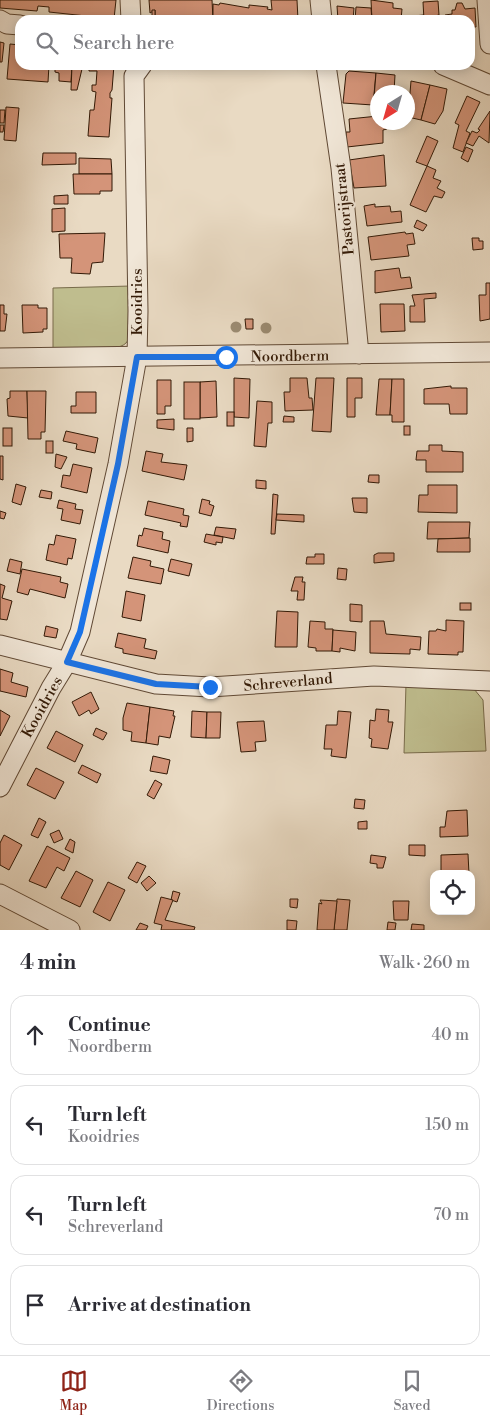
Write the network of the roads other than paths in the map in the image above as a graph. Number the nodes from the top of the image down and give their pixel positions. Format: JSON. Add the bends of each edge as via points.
{"nodes":[{"id":1,"x":130,"y":0,"type":"edge"},
{"id":2,"x":320,"y":0,"type":"edge"},
{"id":3,"x":487,"y":0,"type":"edge"},
{"id":4,"x":131,"y":15,"type":"edge"},
{"id":5,"x":322,"y":15,"type":"edge"},
{"id":6,"x":0,"y":20,"type":"edge"},
{"id":7,"x":15,"y":25,"type":"edge"},
{"id":8,"x":490,"y":44,"type":"edge"},
{"id":9,"x":138,"y":70,"type":"edge"},
{"id":10,"x":327,"y":70,"type":"edge"},
{"id":11,"x":461,"y":70,"type":"edge"},
{"id":12,"x":487,"y":77,"type":"edge"},
{"id":13,"x":490,"y":352,"type":"edge"},
{"id":14,"x":359,"y":354,"type":"junction"},
{"id":15,"x":137,"y":357,"type":"junction"},
{"id":16,"x":0,"y":358,"type":"edge"},
{"id":17,"x":0,"y":645,"type":"edge"},
{"id":18,"x":67,"y":662,"type":"junction"},
{"id":19,"x":490,"y":681,"type":"edge"},
{"id":20,"x":0,"y":787,"type":"edge"},
{"id":21,"x":0,"y":894,"type":"edge"},
{"id":22,"x":38,"y":923,"type":"edge"},
{"id":23,"x":70,"y":930,"type":"edge"}],
"edges":[{"from":1,"to":4,"type":"street"},
{"from":2,"to":5,"type":"street"},
{"from":3,"to":8,"type":"street"},
{"from":6,"to":7,"type":"street"},
{"from":9,"to":15,"type":"street","name":"Kooidries","via":[[134,76]]},
{"from":10,"to":14,"type":"street","name":"Pastorijstraat","via":[[341,168]]},
{"from":11,"to":12,"type":"street"},
{"from":13,"to":14,"type":"street","name":"Noordberm"},
{"from":14,"to":15,"type":"street","name":"Noordberm"},
{"from":15,"to":16,"type":"street","name":"Noordberm"},
{"from":15,"to":18,"type":"street","name":"Kooidries","via":[[118,464],[80,632]]},
{"from":17,"to":18,"type":"street","name":"Schreverland"},
{"from":18,"to":19,"type":"street","name":"Schreverland","via":[[156,684],[210,687],[374,676]]},
{"from":18,"to":20,"type":"street","name":"Kooidries"},
{"from":21,"to":22,"type":"street"},
{"from":22,"to":23,"type":"street"}]}
